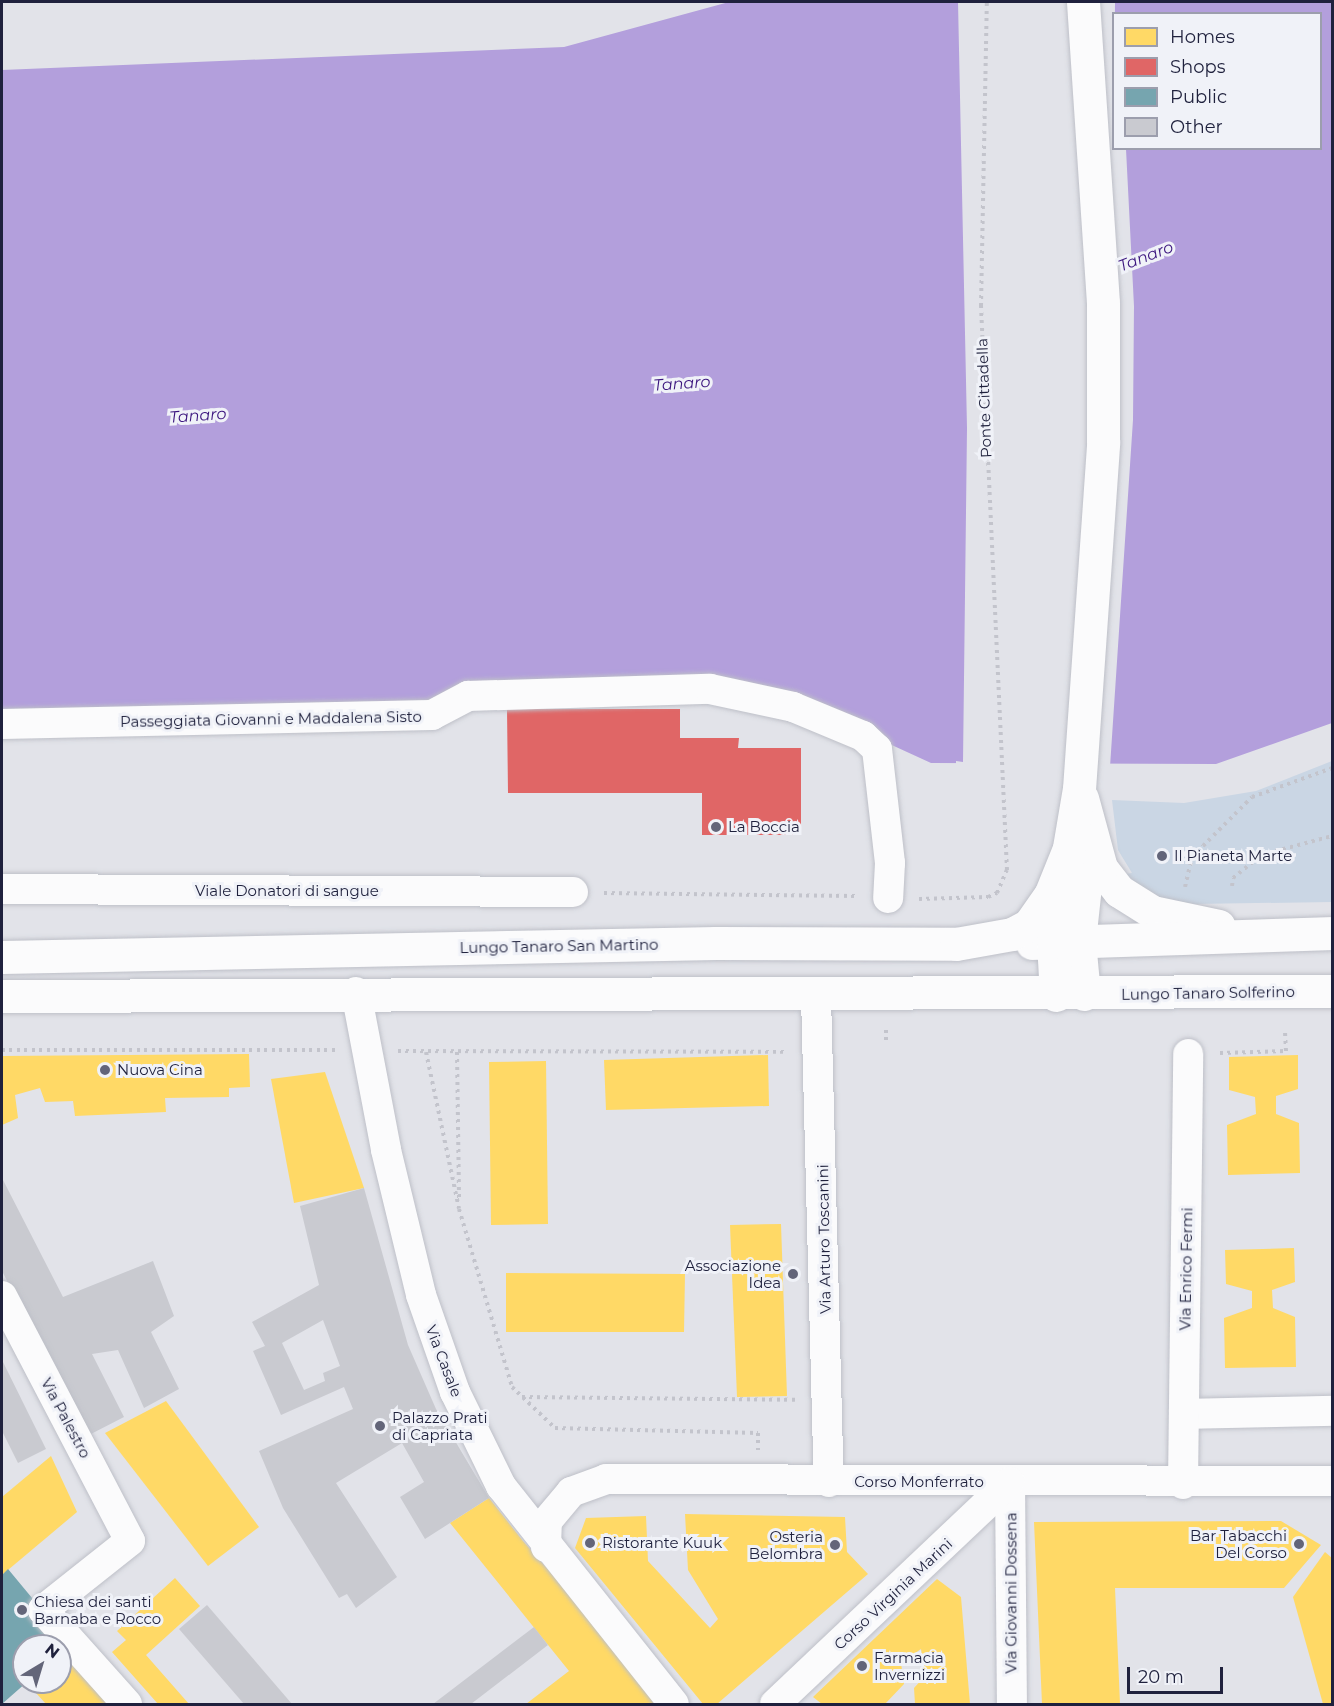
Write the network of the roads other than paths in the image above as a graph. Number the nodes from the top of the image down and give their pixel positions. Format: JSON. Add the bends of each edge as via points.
{"nodes":[{"id":1,"x":1083,"y":2,"type":"edge"},
{"id":2,"x":2,"y":724,"type":"edge"},
{"id":3,"x":1079,"y":842,"type":"junction"},
{"id":4,"x":2,"y":890,"type":"edge"},
{"id":5,"x":573,"y":892,"type":"road end"},
{"id":6,"x":888,"y":898,"type":"road end"},
{"id":7,"x":1326,"y":933,"type":"edge"},
{"id":8,"x":1066,"y":942,"type":"junction"},
{"id":9,"x":956,"y":944,"type":"junction"},
{"id":10,"x":2,"y":957,"type":"edge"},
{"id":11,"x":1332,"y":991,"type":"edge"},
{"id":12,"x":356,"y":992,"type":"junction"},
{"id":13,"x":1070,"y":995,"type":"junction"},
{"id":14,"x":2,"y":996,"type":"edge"},
{"id":15,"x":816,"y":996,"type":"junction"},
{"id":16,"x":1200,"y":1054,"type":"road end"},
{"id":17,"x":2,"y":1296,"type":"edge"},
{"id":18,"x":1332,"y":1411,"type":"edge"},
{"id":19,"x":1184,"y":1414,"type":"junction"},
{"id":20,"x":1332,"y":1481,"type":"edge"},
{"id":21,"x":829,"y":1482,"type":"junction"},
{"id":22,"x":1010,"y":1482,"type":"junction"},
{"id":23,"x":1183,"y":1484,"type":"junction"},
{"id":24,"x":546,"y":1547,"type":"junction"},
{"id":25,"x":787,"y":1701,"type":"edge"},
{"id":26,"x":127,"y":1704,"type":"edge"},
{"id":27,"x":674,"y":1704,"type":"edge"},
{"id":28,"x":1012,"y":1704,"type":"edge"}],
"edges":[{"from":1,"to":3,"type":"main road","via":[[1104,379],[1100,536],[1079,789]]},
{"from":2,"to":6,"type":"street","name":"Passeggiata Giovanni e Maddalena Sisto","via":[[432,716],[468,696],[710,689],[792,707],[863,736],[877,749]]},
{"from":3,"to":7,"type":"main road","via":[[1112,884],[1152,912],[1240,929]]},
{"from":3,"to":8,"type":"main road"},
{"from":3,"to":9,"type":"main road","name":"Lungo Tanaro San Martino","via":[[1029,925],[1012,934]]},
{"from":4,"to":5,"type":"street","name":"Viale Donatori di sangue"},
{"from":7,"to":8,"type":"main road"},
{"from":8,"to":9,"type":"main road"},
{"from":8,"to":13,"type":"main road"},
{"from":9,"to":10,"type":"main road","name":"Lungo Tanaro San Martino","via":[[705,943]]},
{"from":11,"to":13,"type":"main road","name":"Lungo Tanaro Solferino"},
{"from":12,"to":14,"type":"main road"},
{"from":12,"to":15,"type":"main road"},
{"from":12,"to":24,"type":"street","name":"Via Casale","via":[[386,1150],[435,1342],[501,1486]]},
{"from":13,"to":15,"type":"main road","name":"Lungo Tanaro Solferino"},
{"from":15,"to":21,"type":"street","name":"Via Arturo Toscanini"},
{"from":16,"to":19,"type":"street","name":"Via Enrico Fermi"},
{"from":17,"to":26,"type":"street","name":"Via Palestro","via":[[130,1540],[43,1610]]},
{"from":18,"to":19,"type":"street"},
{"from":19,"to":23,"type":"street","name":"Via Enrico Fermi"},
{"from":20,"to":23,"type":"street","name":"Corso Monferrato"},
{"from":21,"to":22,"type":"street","name":"Corso Monferrato"},
{"from":21,"to":24,"type":"street","name":"Corso Monferrato","via":[[606,1479],[572,1492],[547,1521]]},
{"from":22,"to":23,"type":"street","name":"Corso Monferrato"},
{"from":22,"to":25,"type":"street","name":"Corso Virginia Marini"},
{"from":22,"to":28,"type":"street","name":"Via Giovanni Dossena"},
{"from":24,"to":27,"type":"street","name":"Via Casale"}]}
